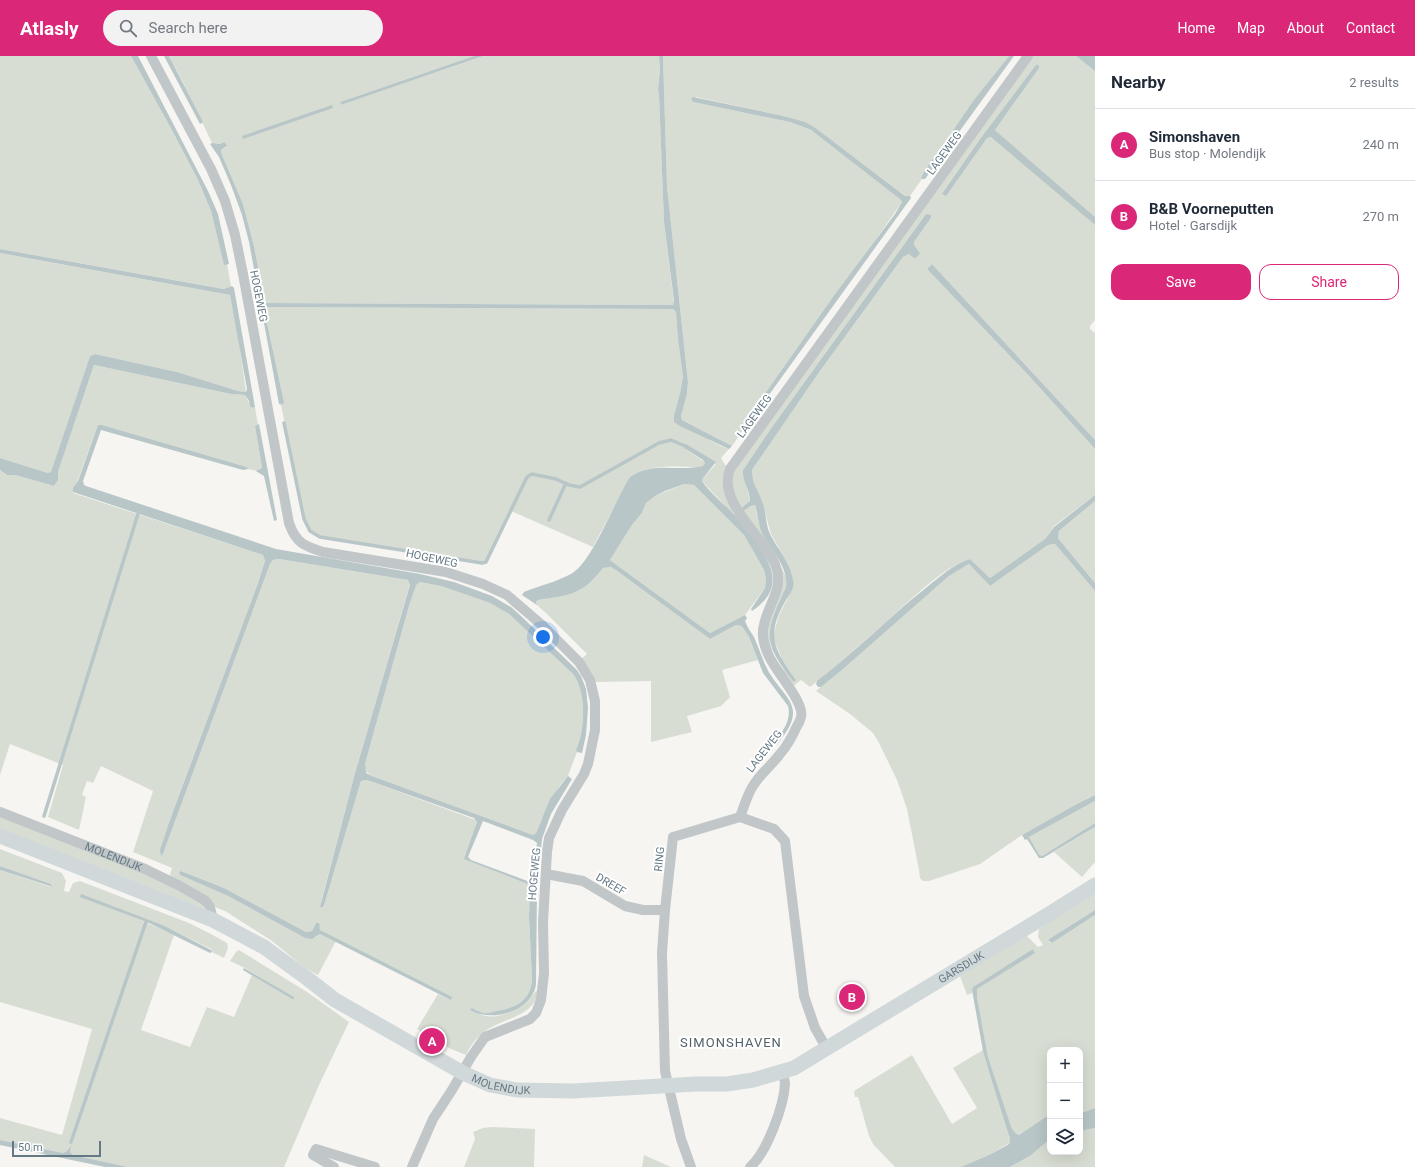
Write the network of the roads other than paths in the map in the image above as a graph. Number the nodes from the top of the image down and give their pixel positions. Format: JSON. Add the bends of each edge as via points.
{"nodes":[{"id":1,"x":151,"y":56,"type":"edge"},
{"id":2,"x":1028,"y":56,"type":"edge"},
{"id":3,"x":0,"y":812,"type":"edge"},
{"id":4,"x":740,"y":817,"type":"junction"},
{"id":5,"x":0,"y":836,"type":"edge"},
{"id":6,"x":546,"y":874,"type":"junction"},
{"id":7,"x":1095,"y":885,"type":"edge"},
{"id":8,"x":665,"y":910,"type":"junction"},
{"id":9,"x":213,"y":920,"type":"junction"},
{"id":10,"x":827,"y":1049,"type":"junction"},
{"id":11,"x":782,"y":1072,"type":"junction"},
{"id":12,"x":463,"y":1073,"type":"junction"},
{"id":13,"x":670,"y":1086,"type":"junction"},
{"id":14,"x":334,"y":1167,"type":"edge"},
{"id":15,"x":375,"y":1167,"type":"edge"},
{"id":16,"x":412,"y":1167,"type":"edge"},
{"id":17,"x":691,"y":1167,"type":"edge"},
{"id":18,"x":750,"y":1167,"type":"edge"}],
"edges":[{"from":1,"to":6,"type":"street","name":"HOGEWEG","via":[[211,169],[225,201],[243,274],[289,523],[296,538],[308,547],[323,552],[446,572],[507,595],[575,656],[590,680],[595,701],[595,730],[591,752],[584,774],[562,810],[550,838]]},
{"from":2,"to":4,"type":"street","name":"LAGEWEG","via":[[730,469],[727,485],[732,500],[765,546],[778,575],[778,585],[763,632],[768,656],[802,710],[792,736],[781,754],[752,787]]},
{"from":3,"to":9,"type":"street","name":"MOLENDIJK","via":[[145,869],[180,886],[206,901]]},
{"from":4,"to":8,"type":"street","name":"RING","via":[[673,837]]},
{"from":4,"to":10,"type":"street","via":[[774,829],[785,841],[804,996],[815,1028]]},
{"from":5,"to":9,"type":"main road","name":"MOLENDIJK"},
{"from":6,"to":8,"type":"street","name":"DREEF","via":[[583,882],[625,906],[643,910]]},
{"from":6,"to":12,"type":"street","name":"HOGEWEG","via":[[543,922],[544,973],[541,1000],[536,1013],[530,1020],[485,1037]]},
{"from":7,"to":10,"type":"main road","name":"GARSDIJK"},
{"from":8,"to":13,"type":"street","name":"RING","via":[[662,953],[665,1071]]},
{"from":9,"to":12,"type":"main road","name":"MOLENDIJK","via":[[264,947],[335,1000]]},
{"from":10,"to":11,"type":"main road","name":"MOLENDIJK"},
{"from":11,"to":13,"type":"main road","name":"MOLENDIJK","via":[[727,1084]]},
{"from":11,"to":18,"type":"street","via":[[785,1082],[784,1094],[775,1123],[768,1141]]},
{"from":12,"to":13,"type":"main road","name":"MOLENDIJK","via":[[490,1085],[517,1090],[573,1091]]},
{"from":12,"to":16,"type":"street","name":"HOGEWEG","via":[[433,1119]]},
{"from":13,"to":17,"type":"street","name":"RING","via":[[681,1140]]},
{"from":14,"to":15,"type":"street","via":[[313,1155],[316,1149]]}]}
